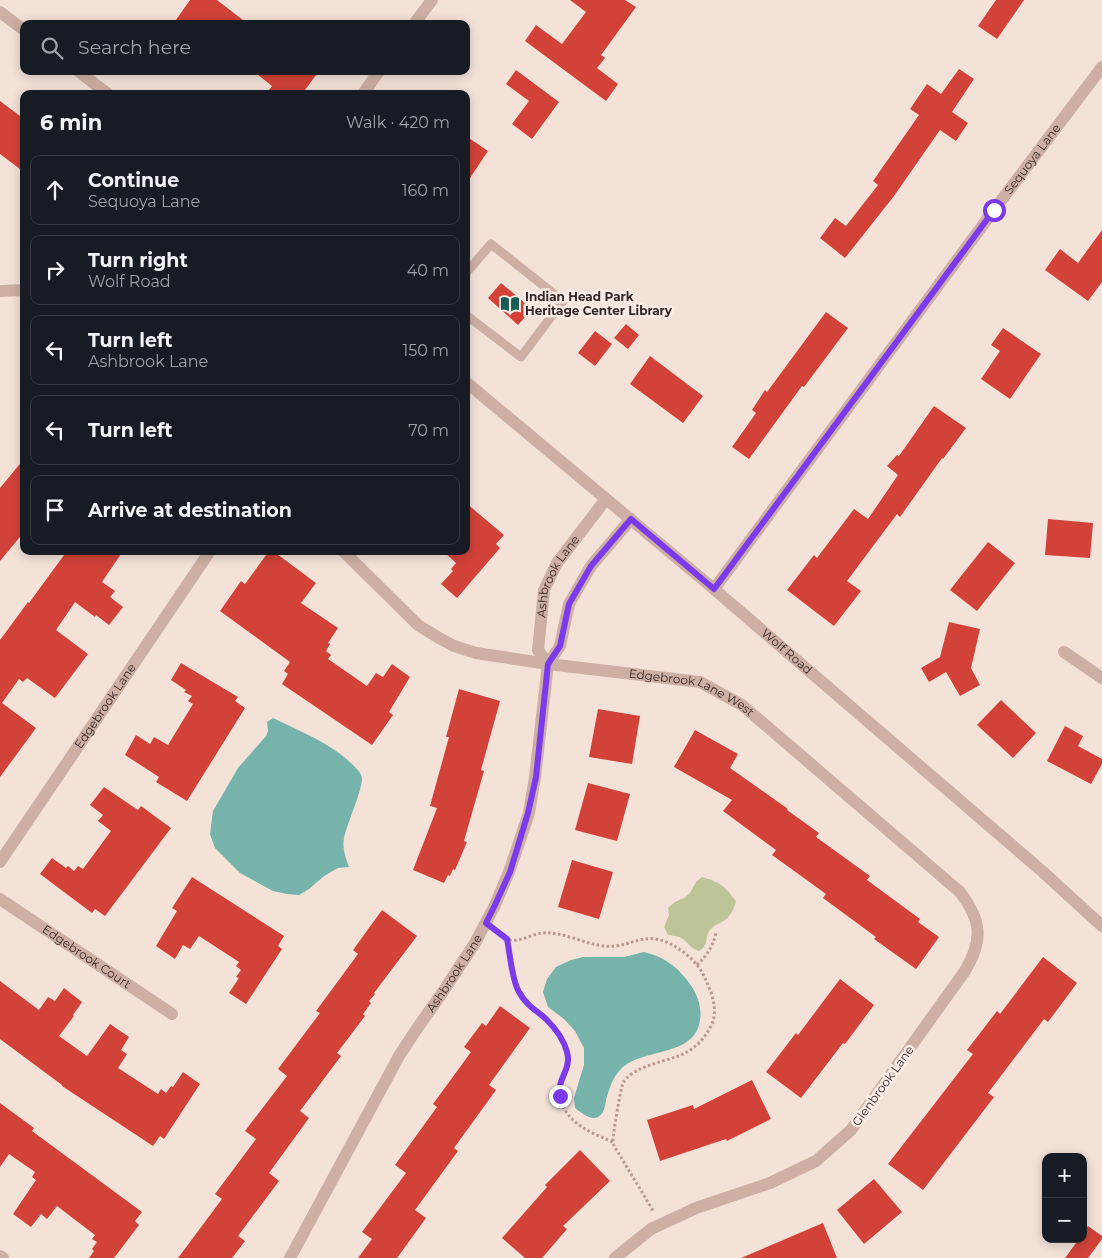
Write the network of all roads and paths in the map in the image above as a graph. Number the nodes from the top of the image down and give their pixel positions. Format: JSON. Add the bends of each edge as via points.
{"nodes":[{"id":1,"x":432,"y":0,"type":"edge"},
{"id":2,"x":0,"y":12,"type":"edge"},
{"id":3,"x":417,"y":20,"type":"edge"},
{"id":4,"x":20,"y":27,"type":"edge"},
{"id":5,"x":1102,"y":67,"type":"edge"},
{"id":6,"x":83,"y":75,"type":"edge"},
{"id":7,"x":377,"y":75,"type":"edge"},
{"id":8,"x":103,"y":90,"type":"edge"},
{"id":9,"x":366,"y":90,"type":"edge"},
{"id":10,"x":470,"y":268,"type":"edge"},
{"id":11,"x":20,"y":290,"type":"edge"},
{"id":12,"x":0,"y":291,"type":"edge"},
{"id":13,"x":470,"y":318,"type":"edge"},
{"id":14,"x":470,"y":385,"type":"edge"},
{"id":15,"x":606,"y":499,"type":"junction"},
{"id":16,"x":631,"y":519,"type":"junction"},
{"id":17,"x":207,"y":555,"type":"edge"},
{"id":18,"x":347,"y":555,"type":"edge"},
{"id":19,"x":714,"y":589,"type":"junction"},
{"id":20,"x":1064,"y":652,"type":"dead end"},
{"id":21,"x":548,"y":664,"type":"junction"},
{"id":22,"x":1102,"y":678,"type":"edge"},
{"id":23,"x":0,"y":862,"type":"edge"},
{"id":24,"x":0,"y":899,"type":"edge"},
{"id":25,"x":486,"y":923,"type":"junction"},
{"id":26,"x":1102,"y":926,"type":"edge"},
{"id":27,"x":716,"y":933,"type":"dead end"},
{"id":28,"x":507,"y":939,"type":"junction"},
{"id":29,"x":978,"y":939,"type":"joint"},
{"id":30,"x":697,"y":965,"type":"junction"},
{"id":31,"x":172,"y":1014,"type":"dead end"},
{"id":32,"x":612,"y":1142,"type":"junction"},
{"id":33,"x":661,"y":1224,"type":"junction"},
{"id":34,"x":290,"y":1258,"type":"edge"},
{"id":35,"x":614,"y":1258,"type":"edge"}],
"edges":[{"from":1,"to":3,"type":"street"},
{"from":2,"to":4,"type":"street"},
{"from":5,"to":19,"type":"street","name":"Sequoya Lane"},
{"from":6,"to":8,"type":"street"},
{"from":7,"to":9,"type":"street"},
{"from":10,"to":13,"type":"lane","via":[[491,244],[563,301],[521,358]]},
{"from":11,"to":12,"type":"street"},
{"from":14,"to":15,"type":"street","name":"Wolf Road"},
{"from":15,"to":16,"type":"street","name":"Wolf Road"},
{"from":15,"to":21,"type":"street","name":"Ashbrook Lane","via":[[557,563],[544,590],[538,650]]},
{"from":16,"to":19,"type":"street","name":"Wolf Road"},
{"from":16,"to":21,"type":"street","name":"Ashbrook Lane","via":[[591,566],[569,604],[560,646]]},
{"from":17,"to":23,"type":"street","name":"Edgebrook Lane"},
{"from":18,"to":21,"type":"street","name":"Edgebrook Lane West","via":[[418,625],[438,638],[476,653]]},
{"from":19,"to":26,"type":"street","name":"Wolf Road"},
{"from":20,"to":22,"type":"street"},
{"from":21,"to":25,"type":"street","name":"Ashbrook Lane","via":[[536,777],[528,813],[510,872]]},
{"from":21,"to":29,"type":"street","name":"Edgebrook Lane West","via":[[700,682],[742,705],[960,892],[974,913]]},
{"from":24,"to":31,"type":"street","name":"Edgebrook Court"},
{"from":25,"to":28,"type":"path"},
{"from":25,"to":34,"type":"street","name":"Ashbrook Lane","via":[[399,1056]]},
{"from":27,"to":30,"type":"path","via":[[712,947]]},
{"from":28,"to":30,"type":"path","via":[[515,940],[543,932],[606,947],[654,939],[676,947]]},
{"from":28,"to":32,"type":"path","via":[[517,990],[523,1000],[554,1028],[567,1050],[568,1066],[559,1089],[566,1113],[583,1128]]},
{"from":29,"to":33,"type":"street","name":"Glenbrook Lane","via":[[965,971],[852,1130],[816,1161],[770,1183],[696,1208]]},
{"from":30,"to":32,"type":"path","via":[[714,1002],[711,1027],[692,1050],[629,1075],[620,1094]]},
{"from":32,"to":33,"type":"path"},
{"from":33,"to":35,"type":"street","name":"Glenbrook Lane"}]}
